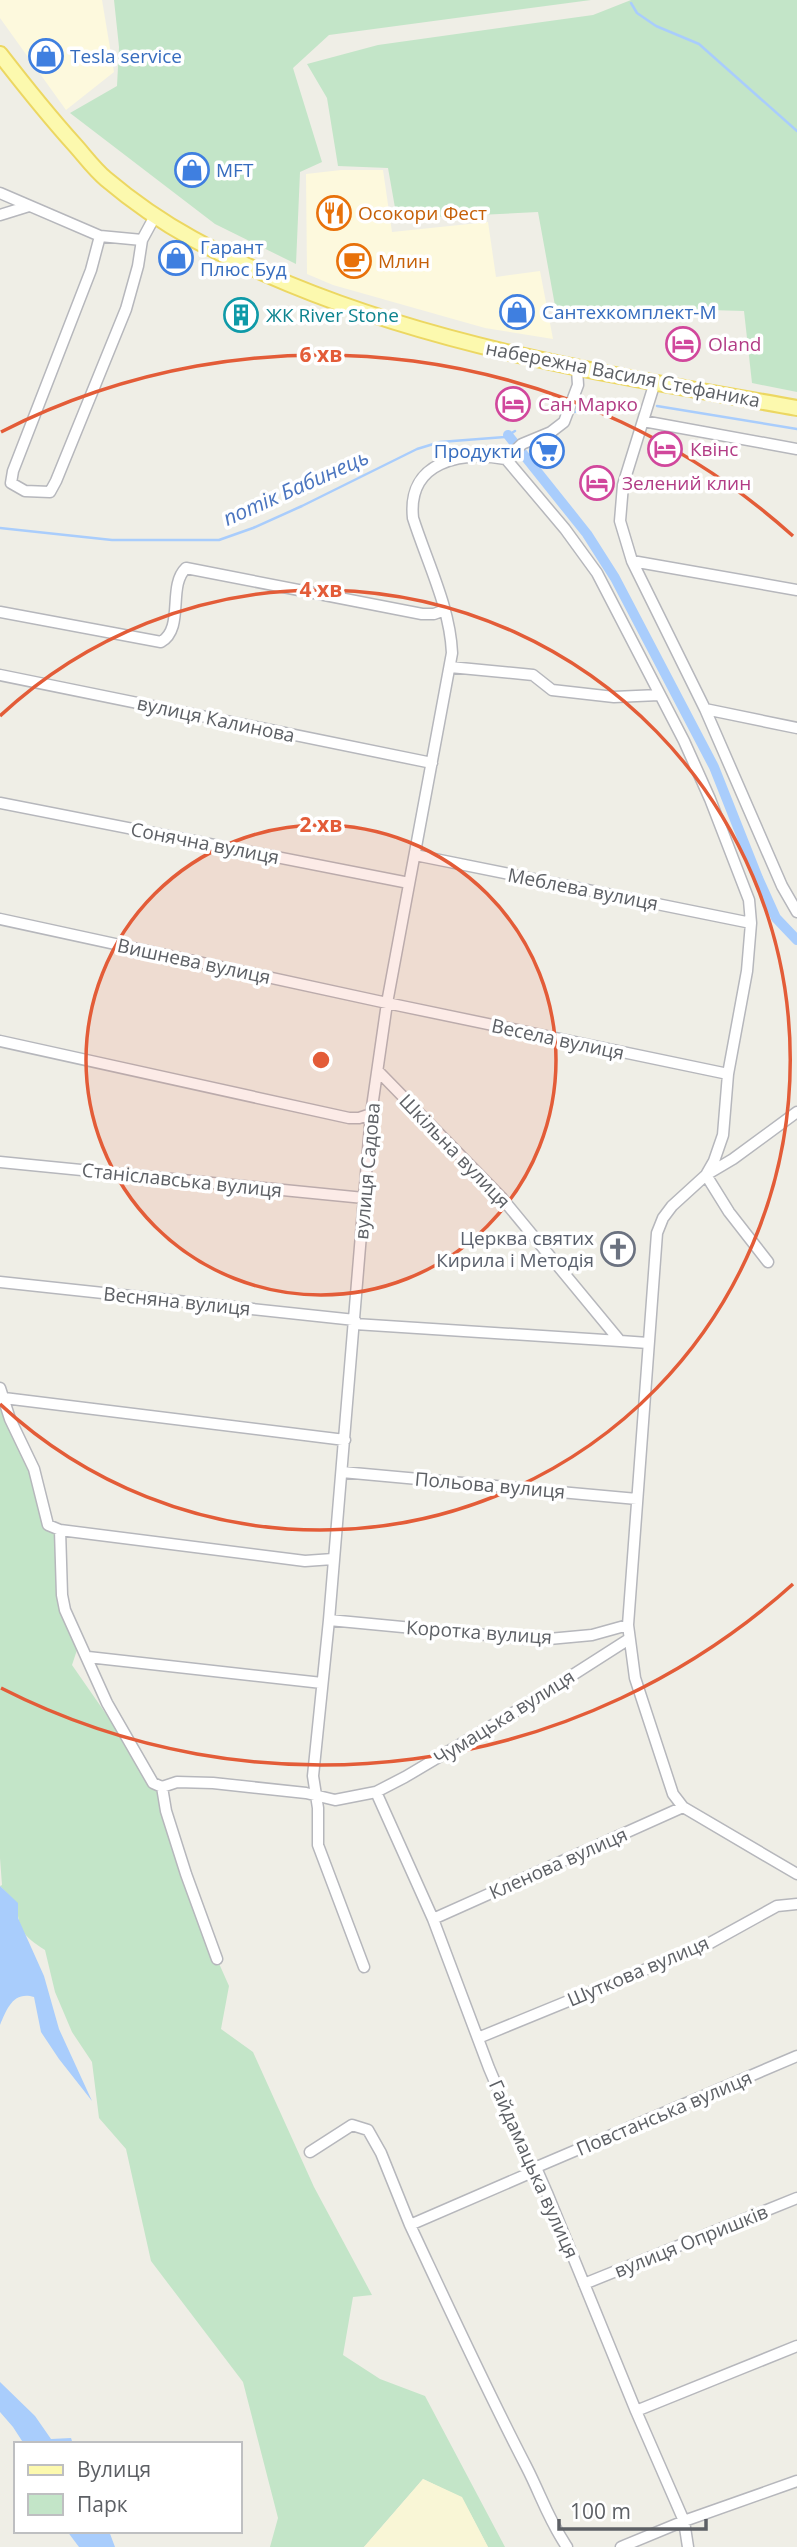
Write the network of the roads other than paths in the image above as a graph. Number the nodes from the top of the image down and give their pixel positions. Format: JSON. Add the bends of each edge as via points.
{"nodes":[{"id":1,"x":0,"y":54,"type":"edge"},
{"id":2,"x":0,"y":193,"type":"edge"},
{"id":3,"x":29,"y":206,"type":"junction"},
{"id":4,"x":0,"y":215,"type":"edge"},
{"id":5,"x":155,"y":216,"type":"junction"},
{"id":6,"x":100,"y":236,"type":"junction"},
{"id":7,"x":142,"y":240,"type":"junction"},
{"id":8,"x":577,"y":369,"type":"junction"},
{"id":9,"x":655,"y":382,"type":"junction"},
{"id":10,"x":797,"y":408,"type":"edge"},
{"id":11,"x":643,"y":421,"type":"junction"},
{"id":12,"x":797,"y":449,"type":"edge"},
{"id":13,"x":509,"y":456,"type":"junction"},
{"id":14,"x":632,"y":561,"type":"junction"},
{"id":15,"x":797,"y":590,"type":"edge"},
{"id":16,"x":445,"y":610,"type":"junction"},
{"id":17,"x":0,"y":612,"type":"edge"},
{"id":18,"x":450,"y":667,"type":"junction"},
{"id":19,"x":0,"y":675,"type":"edge"},
{"id":20,"x":659,"y":695,"type":"junction"},
{"id":21,"x":705,"y":709,"type":"junction"},
{"id":22,"x":797,"y":728,"type":"edge"},
{"id":23,"x":432,"y":763,"type":"junction"},
{"id":24,"x":0,"y":803,"type":"edge"},
{"id":25,"x":415,"y":855,"type":"junction"},
{"id":26,"x":410,"y":883,"type":"junction"},
{"id":27,"x":797,"y":912,"type":"edge"},
{"id":28,"x":0,"y":919,"type":"edge"},
{"id":29,"x":751,"y":923,"type":"junction"},
{"id":30,"x":387,"y":1003,"type":"junction"},
{"id":31,"x":0,"y":1041,"type":"edge"},
{"id":32,"x":378,"y":1071,"type":"junction"},
{"id":33,"x":729,"y":1074,"type":"junction"},
{"id":34,"x":797,"y":1112,"type":"edge"},
{"id":35,"x":371,"y":1114,"type":"junction"},
{"id":36,"x":0,"y":1163,"type":"edge"},
{"id":37,"x":706,"y":1175,"type":"junction"},
{"id":38,"x":364,"y":1198,"type":"junction"},
{"id":39,"x":768,"y":1262,"type":"dead end"},
{"id":40,"x":0,"y":1282,"type":"edge"},
{"id":41,"x":355,"y":1322,"type":"junction"},
{"id":42,"x":620,"y":1341,"type":"junction"},
{"id":43,"x":648,"y":1343,"type":"junction"},
{"id":44,"x":2,"y":1393,"type":"edge"},
{"id":45,"x":345,"y":1440,"type":"junction"},
{"id":46,"x":342,"y":1472,"type":"junction"},
{"id":47,"x":637,"y":1499,"type":"junction"},
{"id":48,"x":60,"y":1530,"type":"junction"},
{"id":49,"x":333,"y":1559,"type":"junction"},
{"id":50,"x":330,"y":1620,"type":"junction"},
{"id":51,"x":628,"y":1625,"type":"junction"},
{"id":52,"x":629,"y":1639,"type":"junction"},
{"id":53,"x":88,"y":1657,"type":"junction"},
{"id":54,"x":321,"y":1683,"type":"junction"},
{"id":55,"x":162,"y":1787,"type":"junction"},
{"id":56,"x":376,"y":1791,"type":"junction"},
{"id":57,"x":316,"y":1796,"type":"junction"},
{"id":58,"x":683,"y":1807,"type":"junction"},
{"id":59,"x":797,"y":1874,"type":"edge"},
{"id":60,"x":797,"y":1904,"type":"edge"},
{"id":61,"x":433,"y":1919,"type":"junction"},
{"id":62,"x":218,"y":1959,"type":"dead end"},
{"id":63,"x":364,"y":1967,"type":"dead end"},
{"id":64,"x":478,"y":2038,"type":"junction"},
{"id":65,"x":797,"y":2056,"type":"edge"},
{"id":66,"x":310,"y":2152,"type":"dead end"},
{"id":67,"x":534,"y":2170,"type":"junction"},
{"id":68,"x":797,"y":2198,"type":"edge"},
{"id":69,"x":411,"y":2225,"type":"junction"},
{"id":70,"x":584,"y":2284,"type":"junction"},
{"id":71,"x":797,"y":2346,"type":"edge"},
{"id":72,"x":636,"y":2411,"type":"junction"},
{"id":73,"x":797,"y":2481,"type":"edge"},
{"id":74,"x":684,"y":2521,"type":"junction"},
{"id":75,"x":567,"y":2547,"type":"edge"},
{"id":76,"x":621,"y":2547,"type":"edge"},
{"id":77,"x":688,"y":2547,"type":"edge"}],
"edges":[{"from":1,"to":5,"type":"main road","name":"набережна Василя Стефаника","via":[[104,177]]},
{"from":2,"to":3,"type":"street"},
{"from":3,"to":4,"type":"street"},
{"from":3,"to":6,"type":"street"},
{"from":5,"to":7,"type":"street"},
{"from":5,"to":8,"type":"main road","name":"набережна Василя Стефаника","via":[[221,256],[320,296],[413,328]]},
{"from":6,"to":7,"type":"street"},
{"from":6,"to":7,"type":"street","via":[[13,471],[11,483],[24,491],[50,492],[56,481],[126,309]]},
{"from":8,"to":9,"type":"main road","name":"набережна Василя Стефаника"},
{"from":8,"to":13,"type":"street","via":[[578,385],[564,422]]},
{"from":9,"to":10,"type":"main road","name":"набережна Василя Стефаника"},
{"from":9,"to":11,"type":"street"},
{"from":11,"to":12,"type":"street"},
{"from":11,"to":14,"type":"street","via":[[623,485],[620,521]]},
{"from":13,"to":16,"type":"street","name":"вулиця Садова","via":[[447,460],[416,485],[413,518]]},
{"from":13,"to":20,"type":"street","via":[[597,573]]},
{"from":14,"to":15,"type":"street"},
{"from":14,"to":21,"type":"street"},
{"from":16,"to":17,"type":"street","via":[[422,614],[186,568],[180,577],[170,629],[160,642]]},
{"from":16,"to":18,"type":"street","name":"вулиця Садова","via":[[451,633]]},
{"from":18,"to":20,"type":"street","via":[[533,675],[552,690]]},
{"from":18,"to":23,"type":"street","name":"вулиця Садова"},
{"from":19,"to":23,"type":"street","name":"вулиця Калинова"},
{"from":20,"to":29,"type":"street","via":[[710,799],[749,900]]},
{"from":21,"to":22,"type":"street"},
{"from":21,"to":27,"type":"street"},
{"from":23,"to":25,"type":"street","name":"вулиця Садова"},
{"from":24,"to":26,"type":"street","name":"Сонячна вулиця"},
{"from":25,"to":26,"type":"street","name":"вулиця Садова"},
{"from":25,"to":29,"type":"street","name":"Меблева вулиця"},
{"from":26,"to":30,"type":"street","name":"вулиця Садова"},
{"from":28,"to":30,"type":"street","name":"Вишнева вулиця"},
{"from":29,"to":33,"type":"street"},
{"from":30,"to":32,"type":"street","name":"вулиця Садова"},
{"from":30,"to":33,"type":"street","name":"Весела вулиця"},
{"from":31,"to":35,"type":"street","via":[[349,1118]]},
{"from":32,"to":35,"type":"street","name":"вулиця Садова"},
{"from":32,"to":42,"type":"street","name":"Шкільна вулиця","via":[[501,1198]]},
{"from":33,"to":37,"type":"street","via":[[723,1135]]},
{"from":34,"to":37,"type":"street"},
{"from":35,"to":38,"type":"street","name":"вулиця Садова"},
{"from":36,"to":38,"type":"street","name":"Станіславська вулиця"},
{"from":37,"to":39,"type":"street"},
{"from":37,"to":43,"type":"street","via":[[672,1206],[657,1233]]},
{"from":38,"to":41,"type":"street","name":"вулиця Садова"},
{"from":40,"to":41,"type":"street","name":"Весняна вулиця"},
{"from":41,"to":42,"type":"street","name":"Весняна вулиця"},
{"from":41,"to":45,"type":"street","name":"вулиця Садова"},
{"from":42,"to":43,"type":"street"},
{"from":43,"to":47,"type":"street"},
{"from":44,"to":45,"type":"street"},
{"from":44,"to":48,"type":"street","via":[[34,1469],[48,1525]]},
{"from":45,"to":46,"type":"street","name":"вулиця Садова"},
{"from":46,"to":47,"type":"street","name":"Польова вулиця"},
{"from":46,"to":49,"type":"street","name":"вулиця Садова"},
{"from":47,"to":51,"type":"street"},
{"from":48,"to":49,"type":"street","via":[[305,1561]]},
{"from":48,"to":53,"type":"street","via":[[64,1602]]},
{"from":49,"to":50,"type":"street","name":"вулиця Садова"},
{"from":50,"to":51,"type":"street","name":"Коротка вулиця","via":[[538,1640],[592,1635]]},
{"from":50,"to":54,"type":"street","name":"вулиця Садова"},
{"from":51,"to":52,"type":"street"},
{"from":52,"to":56,"type":"street","name":"Чумацька вулиця"},
{"from":52,"to":58,"type":"street","via":[[635,1678],[673,1794]]},
{"from":53,"to":54,"type":"street"},
{"from":53,"to":55,"type":"street","via":[[138,1760],[152,1783]]},
{"from":54,"to":57,"type":"street","name":"вулиця Садова","via":[[313,1776]]},
{"from":55,"to":57,"type":"street","name":"Чумацька вулиця","via":[[177,1782],[213,1783]]},
{"from":55,"to":62,"type":"street","via":[[186,1874]]},
{"from":56,"to":57,"type":"street","name":"Чумацька вулиця","via":[[335,1800]]},
{"from":56,"to":61,"type":"street","name":"Гайдамацька вулиця"},
{"from":57,"to":63,"type":"street","name":"вулиця Садова","via":[[318,1845]]},
{"from":58,"to":59,"type":"street"},
{"from":58,"to":61,"type":"street","name":"Кленова вулиця"},
{"from":60,"to":64,"type":"street","name":"Шуткова вулиця","via":[[777,1906],[710,1943]]},
{"from":61,"to":64,"type":"street","name":"Гайдамацька вулиця"},
{"from":64,"to":67,"type":"street","name":"Гайдамацька вулиця"},
{"from":65,"to":67,"type":"street","name":"Повстанська вулиця"},
{"from":66,"to":69,"type":"street","via":[[352,2125],[368,2130]]},
{"from":67,"to":69,"type":"street","name":"Повстанська вулиця"},
{"from":67,"to":70,"type":"street","name":"Гайдамацька вулиця"},
{"from":68,"to":70,"type":"street","name":"вулиця Опришків"},
{"from":69,"to":75,"type":"street","via":[[545,2511]]},
{"from":70,"to":72,"type":"street","name":"Гайдамацька вулиця"},
{"from":71,"to":72,"type":"street"},
{"from":72,"to":74,"type":"street","name":"Гайдамацька вулиця"},
{"from":73,"to":74,"type":"street"},
{"from":74,"to":76,"type":"street"},
{"from":74,"to":77,"type":"street","name":"Гайдамацька вулиця"}]}
